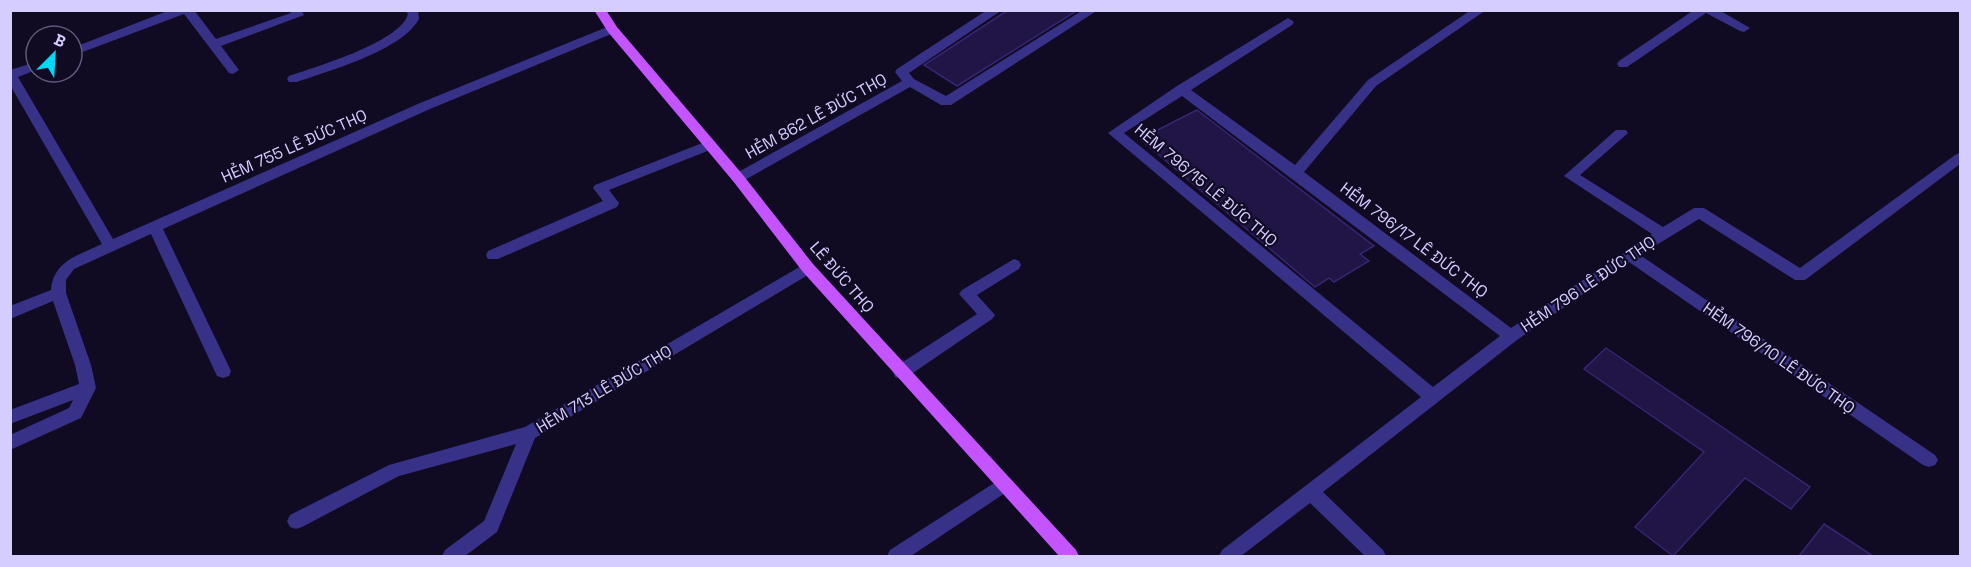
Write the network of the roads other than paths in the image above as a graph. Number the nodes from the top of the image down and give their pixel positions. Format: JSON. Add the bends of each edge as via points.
{"nodes":[{"id":1,"x":182,"y":10,"type":"edge"},
{"id":2,"x":187,"y":10,"type":"edge"},
{"id":3,"x":295,"y":10,"type":"edge"},
{"id":4,"x":411,"y":10,"type":"edge"},
{"id":5,"x":996,"y":10,"type":"edge"},
{"id":6,"x":1092,"y":10,"type":"edge"},
{"id":7,"x":1480,"y":10,"type":"edge"},
{"id":8,"x":1703,"y":10,"type":"edge"},
{"id":9,"x":1709,"y":10,"type":"edge"},
{"id":10,"x":605,"y":12,"type":"edge"},
{"id":11,"x":1288,"y":22,"type":"dead end"},
{"id":12,"x":1744,"y":28,"type":"dead end"},
{"id":13,"x":612,"y":29,"type":"junction"},
{"id":14,"x":212,"y":45,"type":"junction"},
{"id":15,"x":84,"y":47,"type":"edge"},
{"id":16,"x":1623,"y":64,"type":"dead end"},
{"id":17,"x":233,"y":70,"type":"dead end"},
{"id":18,"x":11,"y":75,"type":"edge"},
{"id":19,"x":293,"y":79,"type":"dead end"},
{"id":20,"x":910,"y":82,"type":"junction"},
{"id":21,"x":1181,"y":89,"type":"junction"},
{"id":22,"x":1621,"y":133,"type":"dead end"},
{"id":23,"x":710,"y":145,"type":"junction"},
{"id":24,"x":1960,"y":158,"type":"edge"},
{"id":25,"x":1296,"y":172,"type":"junction"},
{"id":26,"x":738,"y":178,"type":"junction"},
{"id":27,"x":154,"y":226,"type":"junction"},
{"id":28,"x":1663,"y":234,"type":"junction"},
{"id":29,"x":110,"y":246,"type":"junction"},
{"id":30,"x":494,"y":255,"type":"dead end"},
{"id":31,"x":1629,"y":255,"type":"junction"},
{"id":32,"x":1014,"y":265,"type":"dead end"},
{"id":33,"x":808,"y":268,"type":"junction"},
{"id":34,"x":58,"y":293,"type":"junction"},
{"id":35,"x":10,"y":313,"type":"edge"},
{"id":36,"x":1511,"y":336,"type":"junction"},
{"id":37,"x":223,"y":371,"type":"dead end"},
{"id":38,"x":901,"y":372,"type":"junction"},
{"id":39,"x":88,"y":388,"type":"junction"},
{"id":40,"x":1432,"y":396,"type":"junction"},
{"id":41,"x":10,"y":417,"type":"edge"},
{"id":42,"x":530,"y":433,"type":"junction"},
{"id":43,"x":10,"y":443,"type":"edge"},
{"id":44,"x":1929,"y":460,"type":"dead end"},
{"id":45,"x":1005,"y":484,"type":"junction"},
{"id":46,"x":1311,"y":492,"type":"junction"},
{"id":47,"x":296,"y":521,"type":"dead end"},
{"id":48,"x":457,"y":555,"type":"edge"},
{"id":49,"x":896,"y":556,"type":"edge"},
{"id":50,"x":1070,"y":556,"type":"edge"},
{"id":51,"x":1228,"y":556,"type":"edge"},
{"id":52,"x":1377,"y":556,"type":"edge"}],
"edges":[{"from":1,"to":15,"type":"street"},
{"from":2,"to":14,"type":"street"},
{"from":3,"to":14,"type":"street","via":[[298,15]]},
{"from":4,"to":19,"type":"street","via":[[411,23],[398,34]]},
{"from":5,"to":20,"type":"street","name":"HẺM 862 LÊ ĐỨC THỌ","via":[[901,72]]},
{"from":6,"to":20,"type":"street","name":"HẺM 862 LÊ ĐỨC THỌ","via":[[946,102]]},
{"from":7,"to":25,"type":"street","via":[[1372,83]]},
{"from":8,"to":16,"type":"street"},
{"from":9,"to":12,"type":"street"},
{"from":10,"to":13,"type":"main road","name":"LÊ ĐỨC THỌ"},
{"from":11,"to":21,"type":"street","name":"HẺM 796/15 LÊ ĐỨC THỌ"},
{"from":13,"to":23,"type":"main road","name":"LÊ ĐỨC THỌ"},
{"from":13,"to":27,"type":"street","name":"HẺM 755 LÊ ĐỨC THỌ","via":[[425,106]]},
{"from":14,"to":17,"type":"street"},
{"from":18,"to":29,"type":"street"},
{"from":20,"to":26,"type":"street","name":"HẺM 862 LÊ ĐỨC THỌ"},
{"from":21,"to":25,"type":"street","name":"HẺM 796/17 LÊ ĐỨC THỌ"},
{"from":21,"to":40,"type":"street","name":"HẺM 796/15 LÊ ĐỨC THỌ","via":[[1115,133]]},
{"from":22,"to":28,"type":"street","via":[[1571,176]]},
{"from":23,"to":26,"type":"main road","name":"LÊ ĐỨC THỌ"},
{"from":23,"to":30,"type":"street","via":[[600,188],[612,203]]},
{"from":24,"to":28,"type":"street","name":"HẺM 796 LÊ ĐỨC THỌ","via":[[1800,276],[1699,212]]},
{"from":25,"to":36,"type":"street","name":"HẺM 796/17 LÊ ĐỨC THỌ"},
{"from":26,"to":33,"type":"main road","name":"LÊ ĐỨC THỌ"},
{"from":27,"to":29,"type":"street","name":"HẺM 755 LÊ ĐỨC THỌ"},
{"from":27,"to":37,"type":"street"},
{"from":28,"to":31,"type":"street","name":"HẺM 796 LÊ ĐỨC THỌ"},
{"from":29,"to":34,"type":"street","name":"HẺM 755 LÊ ĐỨC THỌ","via":[[69,265],[59,279]]},
{"from":31,"to":36,"type":"street","name":"HẺM 796 LÊ ĐỨC THỌ"},
{"from":31,"to":44,"type":"street","name":"HẺM 796/10 LÊ ĐỨC THỌ"},
{"from":32,"to":38,"type":"street","via":[[967,294],[987,315]]},
{"from":33,"to":38,"type":"main road","name":"LÊ ĐỨC THỌ"},
{"from":33,"to":42,"type":"street","name":"HẺM 713 LÊ ĐỨC THỌ"},
{"from":34,"to":35,"type":"street"},
{"from":34,"to":39,"type":"street"},
{"from":36,"to":40,"type":"street","name":"HẺM 796 LÊ ĐỨC THỌ"},
{"from":38,"to":45,"type":"main road","name":"LÊ ĐỨC THỌ"},
{"from":39,"to":41,"type":"street"},
{"from":39,"to":43,"type":"street","via":[[75,412]]},
{"from":40,"to":46,"type":"street","name":"HẺM 796 LÊ ĐỨC THỌ"},
{"from":42,"to":47,"type":"street","via":[[395,470]]},
{"from":42,"to":48,"type":"street","name":"HẺM 713 LÊ ĐỨC THỌ","via":[[491,526]]},
{"from":45,"to":49,"type":"street"},
{"from":45,"to":50,"type":"main road","name":"LÊ ĐỨC THỌ"},
{"from":46,"to":51,"type":"street","name":"HẺM 796 LÊ ĐỨC THỌ"},
{"from":46,"to":52,"type":"street"}]}
